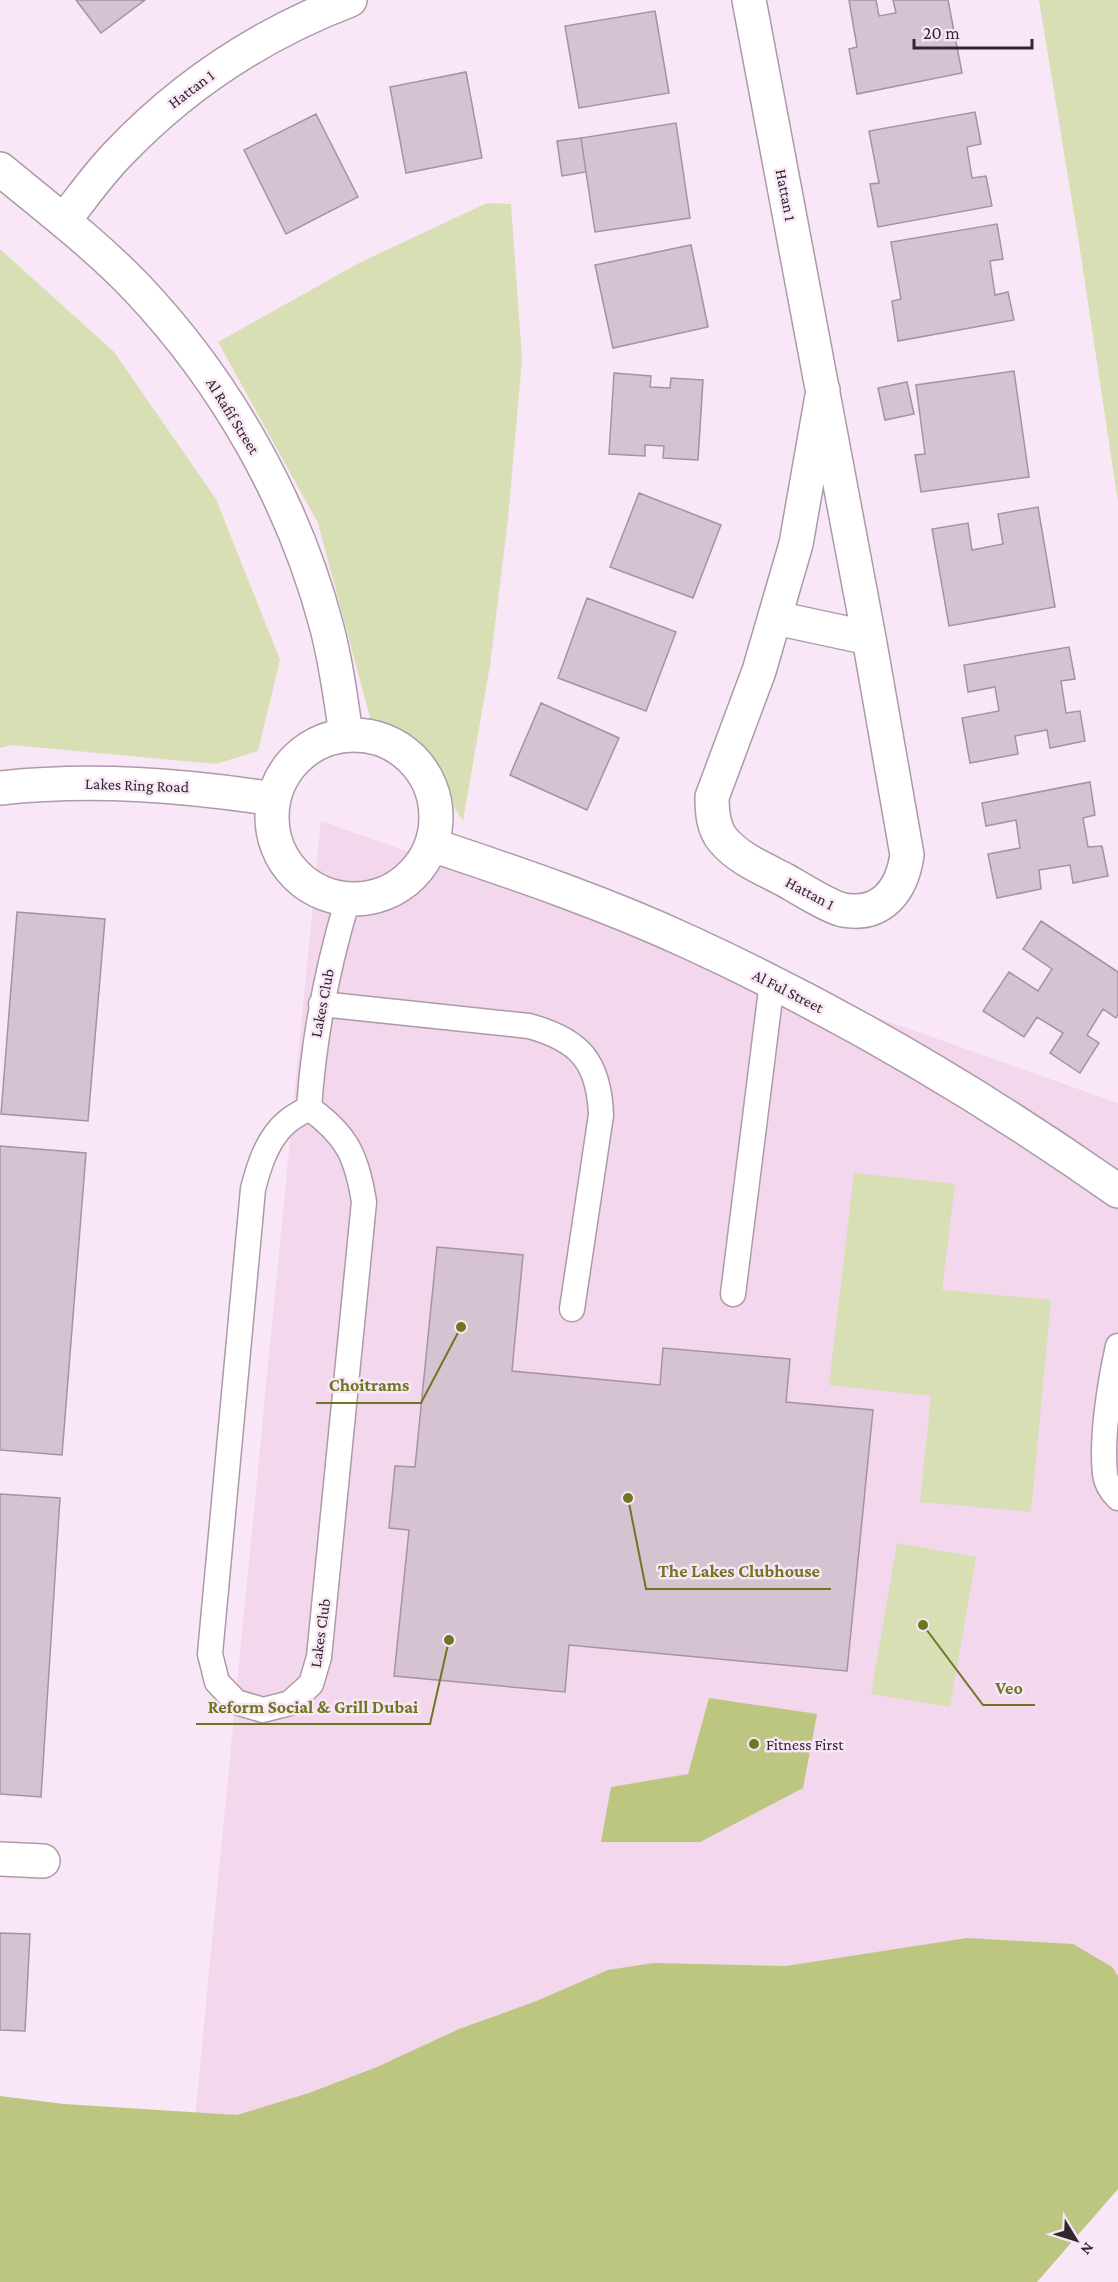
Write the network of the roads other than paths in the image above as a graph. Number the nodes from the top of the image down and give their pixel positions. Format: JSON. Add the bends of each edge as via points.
{"nodes":[{"id":1,"x":350,"y":0,"type":"edge"},
{"id":2,"x":749,"y":0,"type":"edge"},
{"id":3,"x":0,"y":169,"type":"edge"},
{"id":4,"x":64,"y":220,"type":"junction"},
{"id":5,"x":823,"y":390,"type":"junction"},
{"id":6,"x":776,"y":618,"type":"junction"},
{"id":7,"x":869,"y":638,"type":"junction"},
{"id":8,"x":346,"y":735,"type":"junction"},
{"id":9,"x":0,"y":788,"type":"edge"},
{"id":10,"x":274,"y":799,"type":"junction"},
{"id":11,"x":432,"y":845,"type":"junction"},
{"id":12,"x":348,"y":899,"type":"junction"},
{"id":13,"x":772,"y":982,"type":"junction"},
{"id":14,"x":321,"y":1004,"type":"junction"},
{"id":15,"x":309,"y":1108,"type":"junction"},
{"id":16,"x":1118,"y":1191,"type":"edge"},
{"id":17,"x":734,"y":1294,"type":"dead end"},
{"id":18,"x":572,"y":1309,"type":"dead end"},
{"id":19,"x":1118,"y":1346,"type":"edge"},
{"id":20,"x":1118,"y":1498,"type":"edge"},
{"id":21,"x":0,"y":1859,"type":"edge"},
{"id":22,"x":43,"y":1862,"type":"dead end"}],
"edges":[{"from":1,"to":4,"type":"street","name":"Hattan 1","via":[[310,15],[239,54],[174,101],[115,156]]},
{"from":2,"to":5,"type":"street","name":"Hattan 1"},
{"from":3,"to":4,"type":"street","name":"Al Rafif Street"},
{"from":4,"to":8,"type":"street","name":"Al Rafif Street","via":[[136,287],[200,362],[253,444],[296,533],[326,627]]},
{"from":5,"to":6,"type":"street","name":"Hattan 1","via":[[796,544]]},
{"from":5,"to":7,"type":"street","name":"Hattan 1"},
{"from":6,"to":7,"type":"street"},
{"from":6,"to":7,"type":"street","name":"Hattan 1","via":[[712,797],[713,819],[722,839],[738,855],[841,910],[861,911],[879,905],[895,892],[904,874],[907,855]]},
{"from":8,"to":10,"type":"street","via":[[322,741],[300,755],[283,775]]},
{"from":8,"to":11,"type":"street","via":[[374,736],[400,748],[419,766],[433,790],[437,818]]},
{"from":9,"to":10,"type":"street","name":"Lakes Ring Road","via":[[48,783],[144,783]]},
{"from":10,"to":12,"type":"street","via":[[273,827],[280,854],[297,876],[312,887]]},
{"from":11,"to":12,"type":"street","via":[[418,868],[399,886],[374,897]]},
{"from":11,"to":13,"type":"street","name":"Al Ful Street","via":[[605,907]]},
{"from":12,"to":14,"type":"lane","name":"Lakes Club"},
{"from":13,"to":16,"type":"street","name":"Al Ful Street","via":[[970,1093]]},
{"from":13,"to":17,"type":"lane"},
{"from":14,"to":15,"type":"lane","name":"Lakes Club"},
{"from":14,"to":18,"type":"lane","via":[[529,1026],[554,1032],[575,1046],[591,1066],[600,1089],[601,1115]]},
{"from":15,"to":15,"type":"lane","name":"Lakes Club","via":[[286,1122],[271,1142],[254,1189],[210,1654],[216,1682],[236,1702],[263,1710],[290,1703],[311,1684],[319,1657],[364,1203],[359,1173],[347,1146],[330,1123]]},
{"from":19,"to":20,"type":"lane","via":[[1106,1422],[1105,1475],[1110,1490]]},
{"from":21,"to":22,"type":"street"}]}
